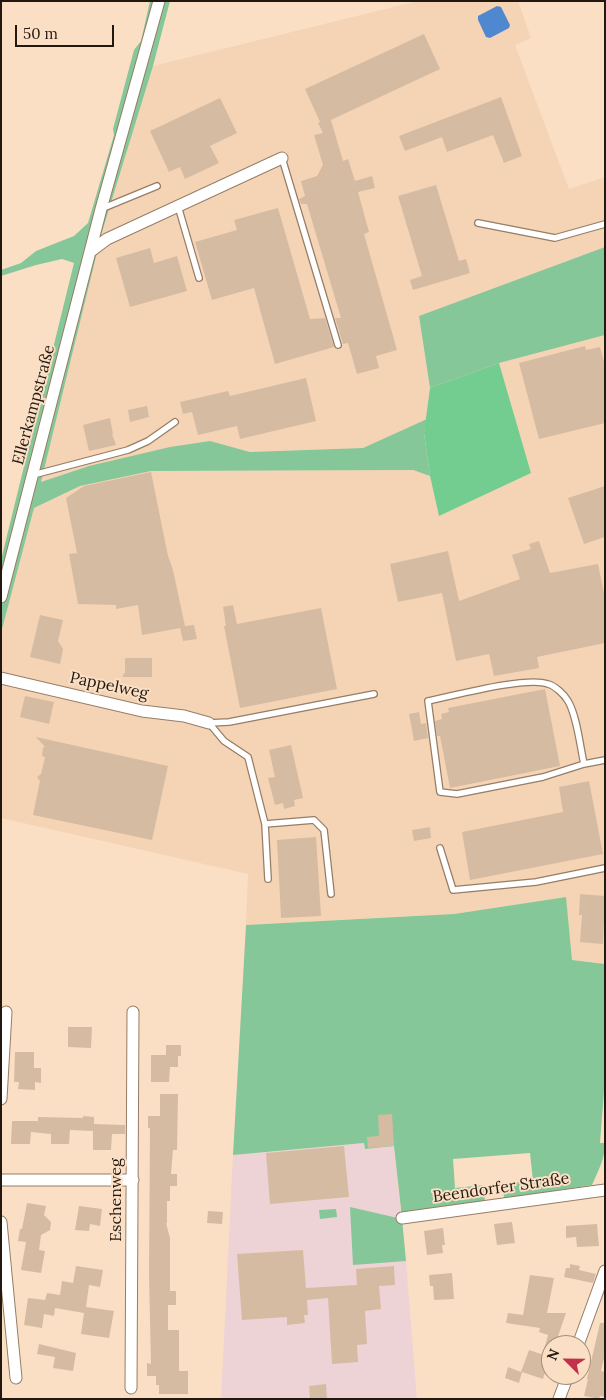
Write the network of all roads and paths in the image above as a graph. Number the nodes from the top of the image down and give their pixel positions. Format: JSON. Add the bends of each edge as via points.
{"nodes":[{"id":1,"x":159,"y":1,"type":"edge"},
{"id":2,"x":282,"y":158,"type":"joint"},
{"id":3,"x":157,"y":186,"type":"dead end"},
{"id":4,"x":178,"y":206,"type":"junction"},
{"id":5,"x":101,"y":210,"type":"junction"},
{"id":6,"x":478,"y":223,"type":"dead end"},
{"id":7,"x":605,"y":224,"type":"edge"},
{"id":8,"x":91,"y":251,"type":"junction"},
{"id":9,"x":199,"y":278,"type":"dead end"},
{"id":10,"x":338,"y":345,"type":"dead end"},
{"id":11,"x":175,"y":422,"type":"dead end"},
{"id":12,"x":33,"y":475,"type":"junction"},
{"id":13,"x":1,"y":597,"type":"edge"},
{"id":14,"x":1,"y":678,"type":"edge"},
{"id":15,"x":374,"y":694,"type":"dead end"},
{"id":16,"x":210,"y":723,"type":"junction"},
{"id":17,"x":605,"y":760,"type":"edge"},
{"id":18,"x":584,"y":764,"type":"junction"},
{"id":19,"x":265,"y":824,"type":"junction"},
{"id":20,"x":440,"y":848,"type":"dead end"},
{"id":21,"x":605,"y":868,"type":"edge"},
{"id":22,"x":268,"y":879,"type":"dead end"},
{"id":23,"x":330,"y":894,"type":"dead end"},
{"id":24,"x":6,"y":1012,"type":"dead end"},
{"id":25,"x":133,"y":1012,"type":"dead end"},
{"id":26,"x":1,"y":1100,"type":"edge"},
{"id":27,"x":1,"y":1180,"type":"edge"},
{"id":28,"x":133,"y":1180,"type":"junction"},
{"id":29,"x":605,"y":1190,"type":"edge"},
{"id":30,"x":402,"y":1218,"type":"dead end"},
{"id":31,"x":1,"y":1222,"type":"edge"},
{"id":32,"x":605,"y":1271,"type":"edge"},
{"id":33,"x":582,"y":1335,"type":"edge"},
{"id":34,"x":16,"y":1378,"type":"dead end"},
{"id":35,"x":564,"y":1385,"type":"edge"},
{"id":36,"x":131,"y":1388,"type":"dead end"},
{"id":37,"x":559,"y":1399,"type":"edge"}],
"edges":[{"from":1,"to":5,"type":"street","name":"Ellerkampstraße"},
{"from":2,"to":4,"type":"street"},
{"from":2,"to":10,"type":"lane"},
{"from":3,"to":5,"type":"lane"},
{"from":4,"to":8,"type":"street","via":[[107,239]]},
{"from":4,"to":9,"type":"lane"},
{"from":5,"to":8,"type":"street","name":"Ellerkampstraße"},
{"from":6,"to":7,"type":"lane","via":[[555,238]]},
{"from":8,"to":12,"type":"street","name":"Ellerkampstraße"},
{"from":11,"to":12,"type":"lane","via":[[148,441],[128,450]]},
{"from":12,"to":13,"type":"street","name":"Ellerkampstraße"},
{"from":14,"to":16,"type":"street","name":"Pappelweg","via":[[142,711]]},
{"from":15,"to":16,"type":"lane"},
{"from":16,"to":19,"type":"lane","via":[[224,740],[248,758]]},
{"from":17,"to":18,"type":"lane"},
{"from":18,"to":18,"type":"lane","via":[[568,701],[548,684],[523,682],[428,701],[440,792],[457,794],[543,777]]},
{"from":19,"to":22,"type":"lane"},
{"from":19,"to":23,"type":"lane","via":[[314,820],[324,830]]},
{"from":20,"to":21,"type":"lane","via":[[453,890],[536,882]]},
{"from":24,"to":26,"type":"street"},
{"from":25,"to":28,"type":"street","name":"Eschenweg"},
{"from":27,"to":28,"type":"street"},
{"from":28,"to":36,"type":"street","name":"Eschenweg"},
{"from":29,"to":30,"type":"street","name":"Beendorfer Straße"},
{"from":31,"to":34,"type":"street"},
{"from":32,"to":33,"type":"street"},
{"from":35,"to":37,"type":"street"}]}
